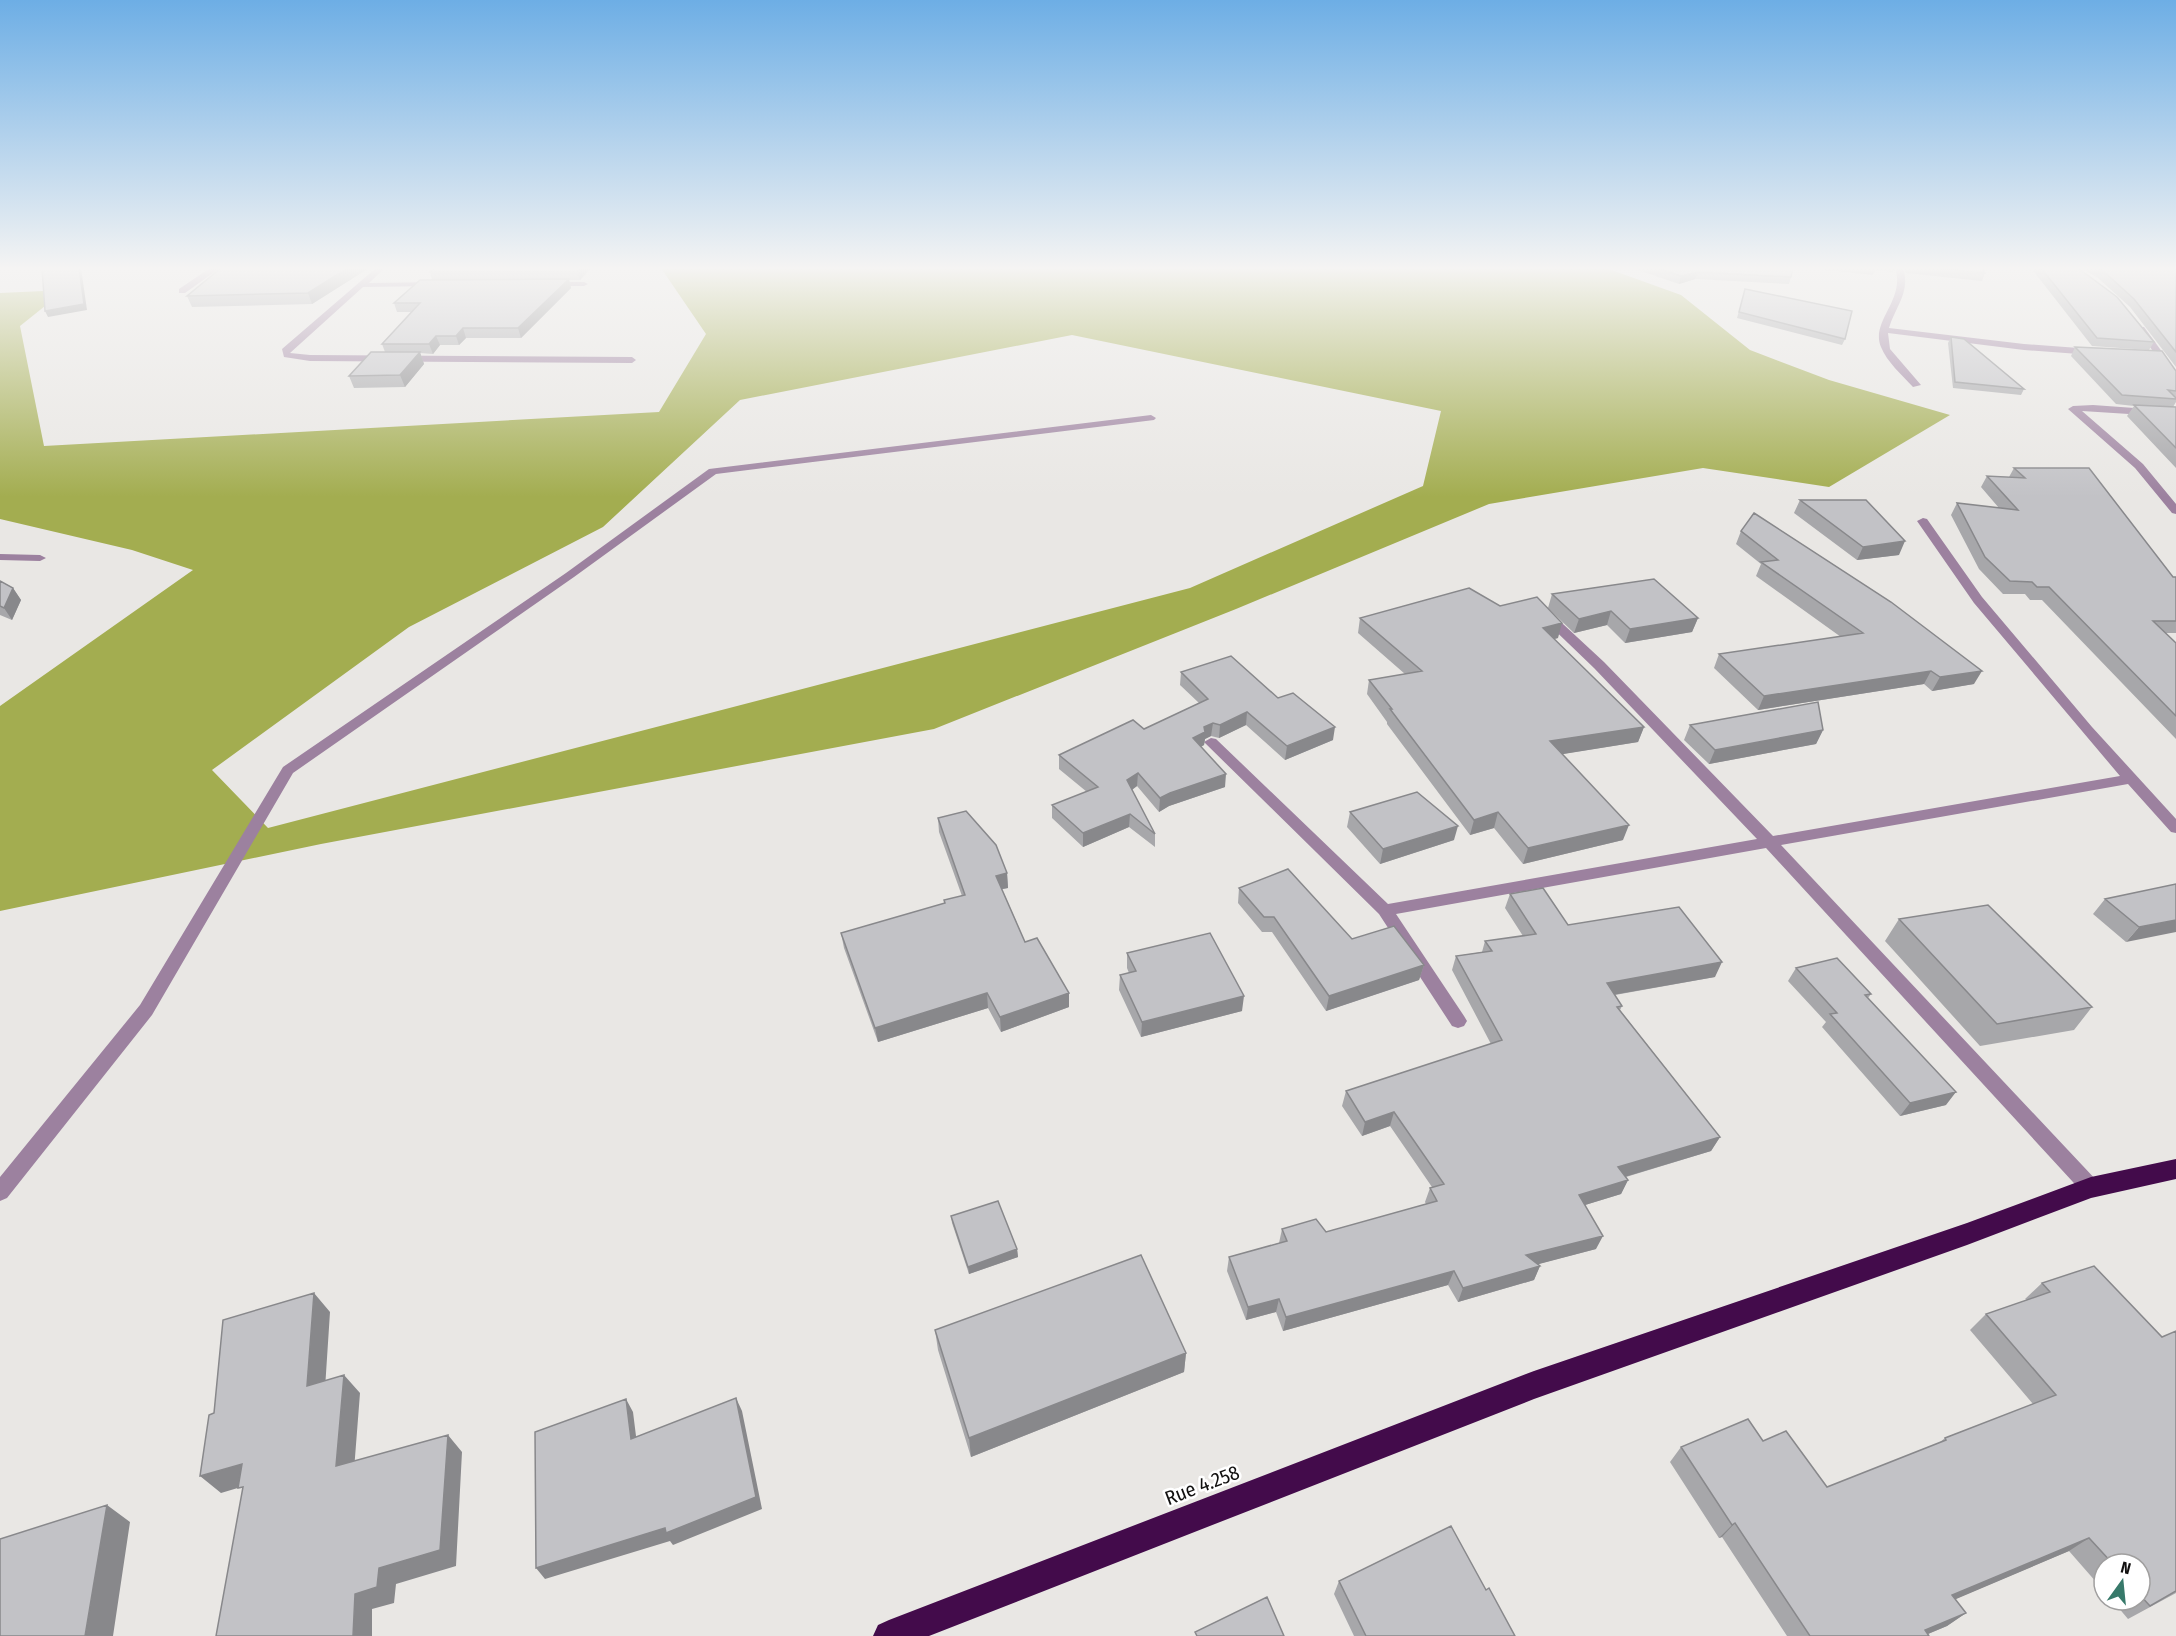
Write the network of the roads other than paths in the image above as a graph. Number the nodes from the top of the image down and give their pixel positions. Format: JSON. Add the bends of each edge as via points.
{"nodes":[{"id":1,"x":293,"y":344,"type":"edge"},
{"id":2,"x":1884,"y":344,"type":"edge"},
{"id":3,"x":2002,"y":344,"type":"edge"},
{"id":4,"x":2152,"y":344,"type":"edge"},
{"id":5,"x":2104,"y":352,"type":"edge"},
{"id":6,"x":2150,"y":355,"type":"edge"},
{"id":7,"x":2161,"y":356,"type":"junction"},
{"id":8,"x":632,"y":360,"type":"dead end"},
{"id":9,"x":2176,"y":376,"type":"edge"},
{"id":10,"x":1916,"y":385,"type":"dead end"},
{"id":11,"x":2176,"y":414,"type":"edge"},
{"id":12,"x":1150,"y":418,"type":"dead end"},
{"id":13,"x":2176,"y":511,"type":"edge"},
{"id":14,"x":1923,"y":520,"type":"dead end"},
{"id":15,"x":0,"y":557,"type":"edge"},
{"id":16,"x":40,"y":558,"type":"dead end"},
{"id":17,"x":1539,"y":609,"type":"edge"},
{"id":18,"x":1211,"y":742,"type":"edge"},
{"id":19,"x":2133,"y":778,"type":"junction"},
{"id":20,"x":2176,"y":828,"type":"edge"},
{"id":21,"x":1768,"y":842,"type":"junction"},
{"id":22,"x":1385,"y":910,"type":"junction"},
{"id":23,"x":1458,"y":1021,"type":"dead end"},
{"id":24,"x":2176,"y":1169,"type":"edge"},
{"id":25,"x":2091,"y":1188,"type":"junction"},
{"id":26,"x":0,"y":1192,"type":"edge"},
{"id":27,"x":889,"y":1636,"type":"edge"}],
"edges":[{"from":1,"to":8,"type":"street","via":[[285,351],[287,355],[310,358]]},
{"from":2,"to":10,"type":"street"},
{"from":3,"to":5,"type":"street"},
{"from":4,"to":7,"type":"street"},
{"from":6,"to":7,"type":"street"},
{"from":7,"to":9,"type":"street"},
{"from":11,"to":13,"type":"street","via":[[2073,410],[2139,466]]},
{"from":12,"to":26,"type":"street","via":[[713,471],[288,770],[146,1010]]},
{"from":14,"to":19,"type":"street","via":[[1977,600]]},
{"from":15,"to":16,"type":"street"},
{"from":17,"to":21,"type":"street","via":[[1599,665]]},
{"from":18,"to":22,"type":"street"},
{"from":19,"to":20,"type":"street"},
{"from":19,"to":21,"type":"street"},
{"from":21,"to":22,"type":"street"},
{"from":21,"to":25,"type":"street"},
{"from":22,"to":23,"type":"street"},
{"from":24,"to":25,"type":"highway","name":"Rue 4.258"},
{"from":25,"to":27,"type":"highway","name":"Rue 4.258","via":[[1534,1385]]}]}
